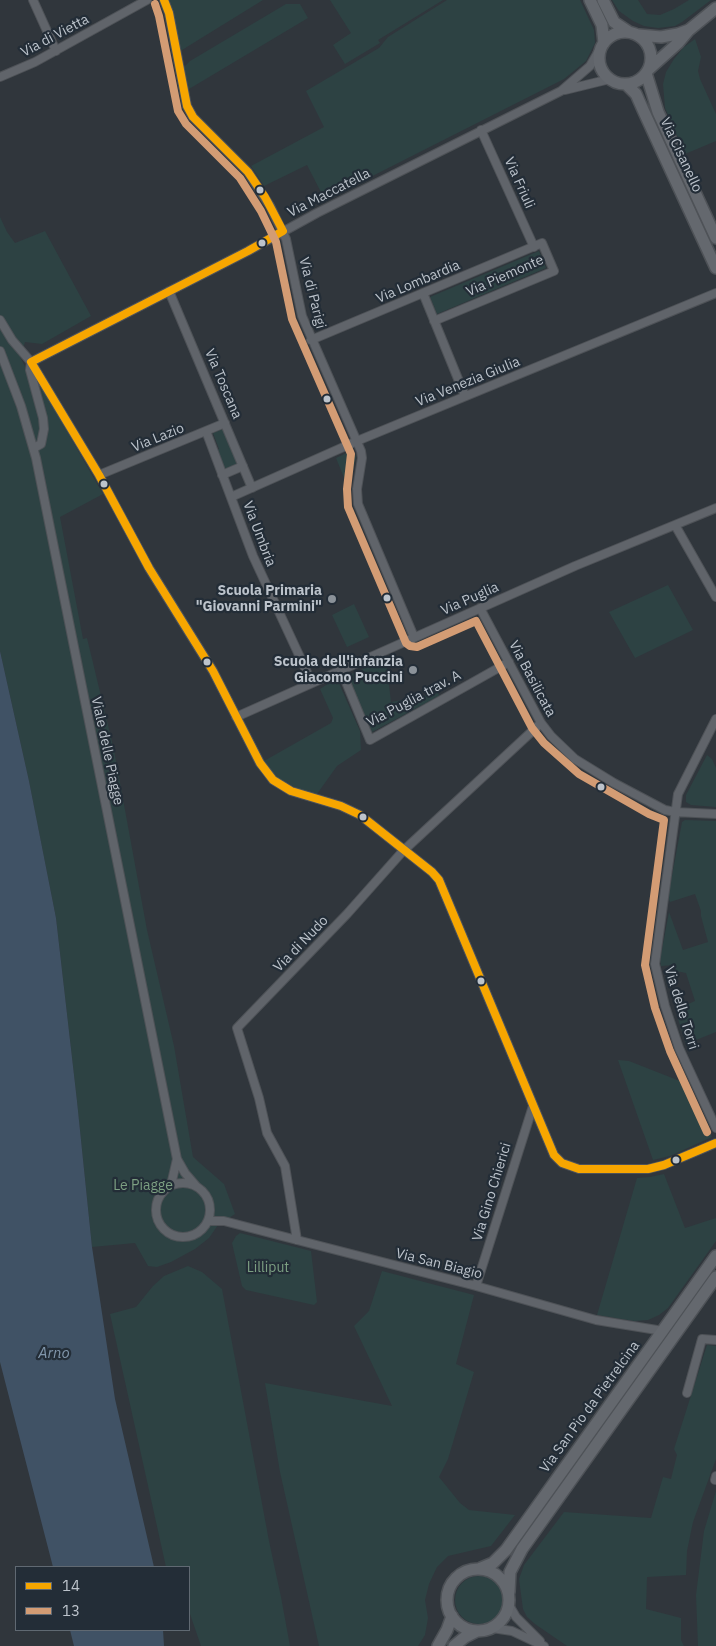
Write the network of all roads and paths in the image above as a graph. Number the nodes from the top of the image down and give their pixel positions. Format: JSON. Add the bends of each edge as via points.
{"nodes":[{"id":1,"x":32,"y":0,"type":"edge"},
{"id":2,"x":147,"y":0,"type":"edge"},
{"id":3,"x":164,"y":0,"type":"edge"},
{"id":4,"x":590,"y":0,"type":"edge"},
{"id":5,"x":603,"y":0,"type":"edge"},
{"id":6,"x":716,"y":8,"type":"edge"},
{"id":7,"x":689,"y":30,"type":"junction"},
{"id":8,"x":634,"y":34,"type":"junction"},
{"id":9,"x":602,"y":45,"type":"junction"},
{"id":10,"x":56,"y":51,"type":"junction"},
{"id":11,"x":647,"y":72,"type":"junction"},
{"id":12,"x":0,"y":77,"type":"edge"},
{"id":13,"x":610,"y":79,"type":"junction"},
{"id":14,"x":626,"y":84,"type":"junction"},
{"id":15,"x":561,"y":91,"type":"junction"},
{"id":16,"x":481,"y":130,"type":"junction"},
{"id":17,"x":283,"y":231,"type":"junction"},
{"id":18,"x":716,"y":238,"type":"edge"},
{"id":19,"x":534,"y":247,"type":"junction"},
{"id":20,"x":716,"y":268,"type":"edge"},
{"id":21,"x":169,"y":291,"type":"junction"},
{"id":22,"x":423,"y":293,"type":"junction"},
{"id":23,"x":716,"y":293,"type":"edge"},
{"id":24,"x":0,"y":320,"type":"edge"},
{"id":25,"x":434,"y":321,"type":"junction"},
{"id":26,"x":311,"y":340,"type":"junction"},
{"id":27,"x":0,"y":352,"type":"edge"},
{"id":28,"x":31,"y":362,"type":"junction"},
{"id":29,"x":465,"y":396,"type":"junction"},
{"id":30,"x":225,"y":423,"type":"junction"},
{"id":31,"x":206,"y":431,"type":"junction"},
{"id":32,"x":357,"y":441,"type":"junction"},
{"id":33,"x":34,"y":448,"type":"junction"},
{"id":34,"x":243,"y":466,"type":"junction"},
{"id":35,"x":99,"y":475,"type":"junction"},
{"id":36,"x":222,"y":475,"type":"junction"},
{"id":37,"x":252,"y":488,"type":"junction"},
{"id":38,"x":231,"y":497,"type":"junction"},
{"id":39,"x":716,"y":508,"type":"edge"},
{"id":40,"x":675,"y":525,"type":"junction"},
{"id":41,"x":716,"y":597,"type":"edge"},
{"id":42,"x":480,"y":608,"type":"junction"},
{"id":43,"x":414,"y":637,"type":"junction"},
{"id":44,"x":508,"y":662,"type":"junction"},
{"id":45,"x":341,"y":670,"type":"junction"},
{"id":46,"x":312,"y":683,"type":"junction"},
{"id":47,"x":236,"y":717,"type":"junction"},
{"id":48,"x":716,"y":719,"type":"edge"},
{"id":49,"x":541,"y":723,"type":"junction"},
{"id":50,"x":675,"y":812,"type":"junction"},
{"id":51,"x":716,"y":814,"type":"edge"},
{"id":52,"x":403,"y":851,"type":"junction"},
{"id":53,"x":532,"y":1106,"type":"junction"},
{"id":54,"x":716,"y":1128,"type":"edge"},
{"id":55,"x":716,"y":1143,"type":"edge"},
{"id":56,"x":177,"y":1159,"type":"junction"},
{"id":57,"x":171,"y":1185,"type":"junction"},
{"id":58,"x":197,"y":1187,"type":"junction"},
{"id":59,"x":208,"y":1221,"type":"junction"},
{"id":60,"x":297,"y":1240,"type":"junction"},
{"id":61,"x":716,"y":1256,"type":"edge"},
{"id":62,"x":716,"y":1277,"type":"edge"},
{"id":63,"x":476,"y":1286,"type":"junction"},
{"id":64,"x":663,"y":1331,"type":"junction"},
{"id":65,"x":716,"y":1340,"type":"edge"},
{"id":66,"x":687,"y":1393,"type":"dead end"},
{"id":67,"x":481,"y":1568,"type":"junction"},
{"id":68,"x":509,"y":1592,"type":"junction"},
{"id":69,"x":509,"y":1604,"type":"junction"},
{"id":70,"x":452,"y":1616,"type":"junction"},
{"id":71,"x":492,"y":1628,"type":"junction"},
{"id":72,"x":477,"y":1631,"type":"junction"},
{"id":73,"x":438,"y":1646,"type":"edge"},
{"id":74,"x":454,"y":1646,"type":"edge"},
{"id":75,"x":544,"y":1646,"type":"edge"}],
"edges":[{"from":1,"to":10,"type":"street"},
{"from":2,"to":10,"type":"street","name":"Via di Vietta"},
{"from":3,"to":17,"type":"street","name":"Via di Parigi","via":[[187,106],[248,172]]},
{"from":4,"to":9,"type":"main road","via":[[602,25]]},
{"from":5,"to":8,"type":"main road","via":[[614,22]]},
{"from":6,"to":7,"type":"main road"},
{"from":7,"to":8,"type":"main road","via":[[668,37]]},
{"from":7,"to":11,"type":"main road"},
{"from":8,"to":9,"type":"main road","via":[[613,34]]},
{"from":8,"to":11,"type":"main road","via":[[648,45],[651,62]]},
{"from":9,"to":13,"type":"main road","via":[[600,65]]},
{"from":9,"to":15,"type":"street","name":"Via Maccatella","via":[[590,66]]},
{"from":10,"to":12,"type":"street","name":"Via di Vietta"},
{"from":11,"to":14,"type":"main road"},
{"from":11,"to":18,"type":"main road","name":"Via Cisanello","via":[[658,112]]},
{"from":13,"to":14,"type":"main road"},
{"from":13,"to":15,"type":"street","name":"Via Maccatella"},
{"from":14,"to":20,"type":"main road","name":"Via Cisanello","via":[[636,94]]},
{"from":15,"to":16,"type":"street","name":"Via Maccatella"},
{"from":16,"to":17,"type":"street","name":"Via Maccatella"},
{"from":16,"to":19,"type":"street","name":"Via Friuli"},
{"from":17,"to":21,"type":"street","name":"Via Maccatella"},
{"from":17,"to":26,"type":"street","name":"Via di Parigi","via":[[301,312]]},
{"from":19,"to":22,"type":"street","name":"Via Lombardia"},
{"from":19,"to":25,"type":"street","name":"Via Piemonte","via":[[542,243],[554,271]]},
{"from":21,"to":28,"type":"street","name":"Via Maccatella"},
{"from":21,"to":30,"type":"street","name":"Via Toscana"},
{"from":22,"to":25,"type":"street"},
{"from":22,"to":26,"type":"street","name":"Via Lombardia"},
{"from":23,"to":29,"type":"street","name":"Via Venezia Giulia"},
{"from":24,"to":28,"type":"street"},
{"from":25,"to":29,"type":"street"},
{"from":26,"to":32,"type":"street","name":"Via di Parigi"},
{"from":27,"to":33,"type":"street","name":"Viale delle Piagge"},
{"from":28,"to":33,"type":"street","via":[[30,370],[44,429],[41,444]]},
{"from":28,"to":35,"type":"street"},
{"from":29,"to":32,"type":"street","name":"Via Venezia Giulia"},
{"from":30,"to":31,"type":"street","name":"Via Lazio"},
{"from":30,"to":34,"type":"street","name":"Via Toscana"},
{"from":31,"to":35,"type":"street","name":"Via Lazio"},
{"from":31,"to":36,"type":"street","name":"Via Umbria"},
{"from":32,"to":37,"type":"street","name":"Via Venezia Giulia"},
{"from":32,"to":43,"type":"street","name":"Via di Parigi","via":[[362,454],[357,500]]},
{"from":33,"to":56,"type":"street","name":"Viale delle Piagge"},
{"from":34,"to":36,"type":"street"},
{"from":34,"to":37,"type":"street","name":"Via Toscana"},
{"from":35,"to":47,"type":"street"},
{"from":36,"to":38,"type":"street","name":"Via Umbria"},
{"from":37,"to":38,"type":"street","name":"Via Venezia Giulia"},
{"from":38,"to":46,"type":"street","name":"Via Umbria","via":[[262,577]]},
{"from":39,"to":40,"type":"street","name":"Via Puglia"},
{"from":40,"to":41,"type":"street"},
{"from":40,"to":42,"type":"street","name":"Via Puglia"},
{"from":42,"to":43,"type":"street","name":"Via Puglia"},
{"from":42,"to":44,"type":"street","name":"Via Basilicata"},
{"from":43,"to":45,"type":"street","name":"Via Puglia"},
{"from":44,"to":45,"type":"street","name":"Via Puglia trav. A","via":[[370,740]]},
{"from":44,"to":49,"type":"street","name":"Via Basilicata"},
{"from":45,"to":46,"type":"street","name":"Via Puglia"},
{"from":46,"to":47,"type":"street","name":"Via Puglia"},
{"from":47,"to":52,"type":"street","via":[[273,780],[291,791],[355,812]]},
{"from":48,"to":50,"type":"street","name":"Via delle Torri","via":[[681,788]]},
{"from":49,"to":50,"type":"street","name":"Via Basilicata","via":[[550,736],[584,766],[654,805]]},
{"from":49,"to":52,"type":"street","name":"Via di Nudo"},
{"from":50,"to":51,"type":"street","name":"Via Basilicata"},
{"from":50,"to":54,"type":"street","name":"Via delle Torri","via":[[655,964],[679,1048]]},
{"from":52,"to":53,"type":"street","via":[[439,880]]},
{"from":52,"to":60,"type":"street","name":"Via di Nudo","via":[[237,1028],[267,1133],[284,1166]]},
{"from":53,"to":55,"type":"street","via":[[554,1155],[562,1163],[579,1169],[656,1168]]},
{"from":53,"to":63,"type":"street","name":"Via Gino Chierici"},
{"from":56,"to":57,"type":"street","name":"Viale delle Piagge"},
{"from":56,"to":58,"type":"street","name":"Viale delle Piagge"},
{"from":57,"to":58,"type":"street","via":[[183,1182]]},
{"from":57,"to":59,"type":"street","via":[[162,1192],[155,1207],[157,1218],[165,1230],[172,1235],[186,1237],[200,1232]]},
{"from":58,"to":59,"type":"street","via":[[209,1201]]},
{"from":59,"to":60,"type":"street","name":"Via San Biagio","via":[[224,1221]]},
{"from":60,"to":63,"type":"street","name":"Via San Biagio"},
{"from":61,"to":64,"type":"main road","name":"Via San Pio da Pietrelcina"},
{"from":62,"to":68,"type":"main road","name":"Via San Pio da Pietrelcina","via":[[522,1548],[510,1572]]},
{"from":63,"to":64,"type":"street","name":"Via San Biagio","via":[[596,1320]]},
{"from":64,"to":67,"type":"main road","name":"Via San Pio da Pietrelcina","via":[[506,1550],[493,1563]]},
{"from":65,"to":66,"type":"street","via":[[702,1339]]},
{"from":67,"to":68,"type":"main road","via":[[499,1576]]},
{"from":67,"to":70,"type":"main road","via":[[462,1573],[452,1583],[447,1597]]},
{"from":68,"to":69,"type":"main road"},
{"from":69,"to":71,"type":"main road","via":[[501,1621]]},
{"from":69,"to":75,"type":"street","via":[[514,1615]]},
{"from":70,"to":72,"type":"main road","via":[[462,1627]]},
{"from":70,"to":73,"type":"main road"},
{"from":71,"to":72,"type":"main road"},
{"from":71,"to":75,"type":"street","via":[[512,1631]]},
{"from":72,"to":74,"type":"main road"}]}
